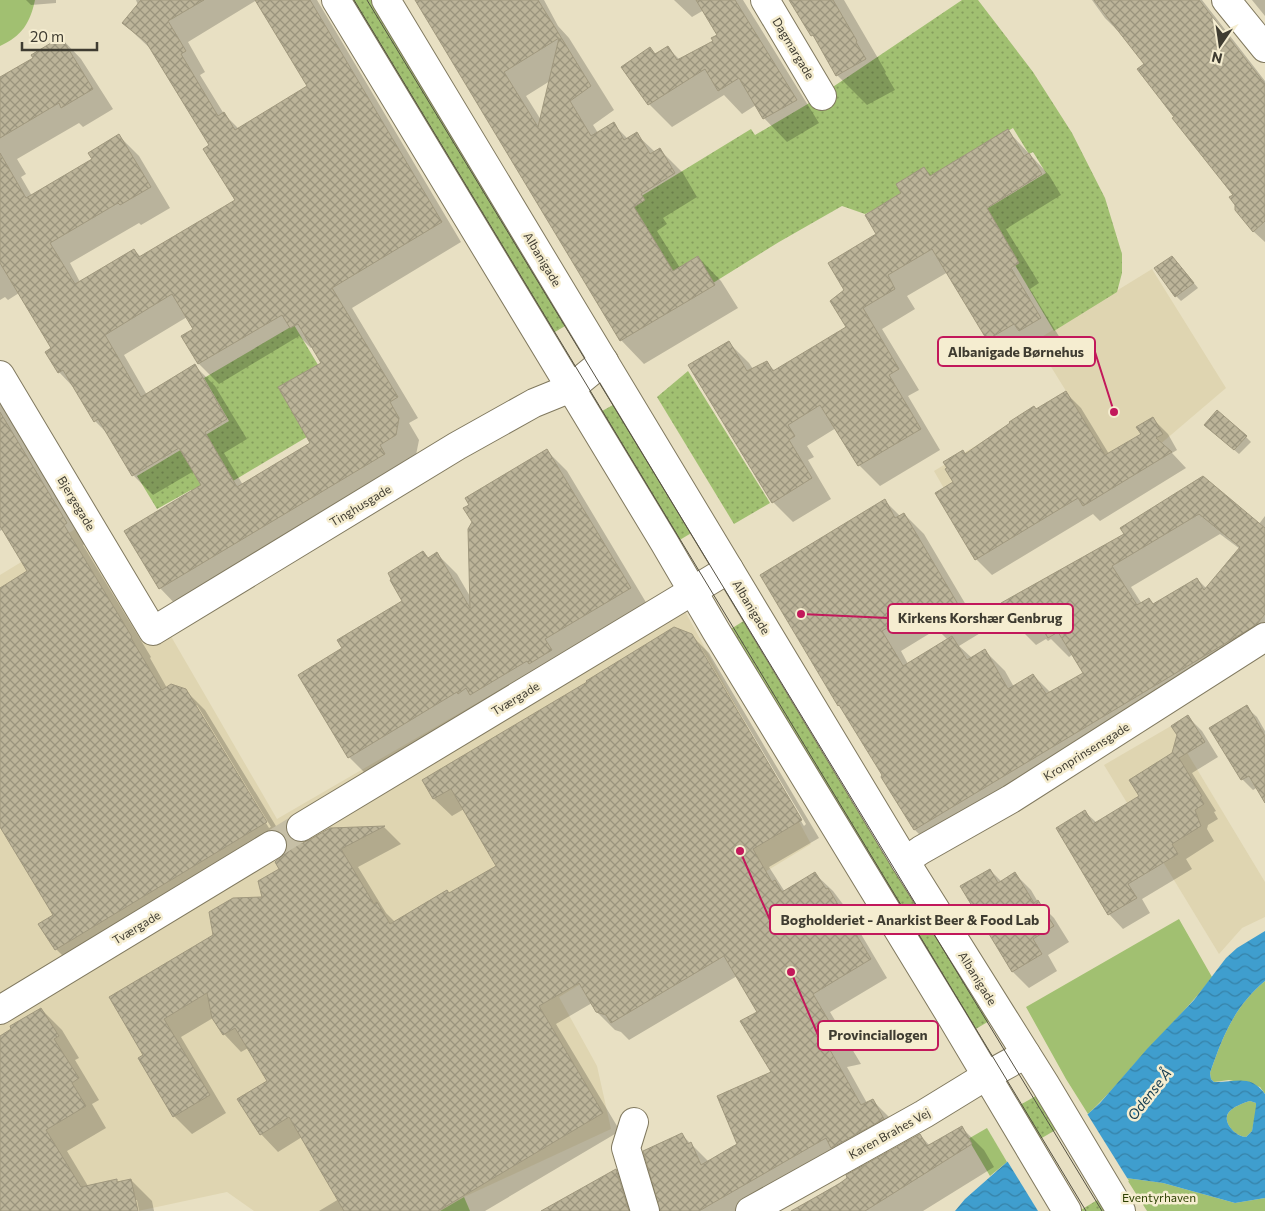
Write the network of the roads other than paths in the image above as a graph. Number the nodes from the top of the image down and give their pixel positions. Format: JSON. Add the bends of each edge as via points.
{"nodes":[{"id":1,"x":336,"y":0,"type":"edge"},
{"id":2,"x":386,"y":0,"type":"edge"},
{"id":3,"x":765,"y":0,"type":"edge"},
{"id":4,"x":1226,"y":0,"type":"edge"},
{"id":5,"x":1265,"y":48,"type":"edge"},
{"id":6,"x":822,"y":96,"type":"dead end"},
{"id":7,"x":604,"y":361,"type":"junction"},
{"id":8,"x":0,"y":375,"type":"edge"},
{"id":9,"x":571,"y":388,"type":"junction"},
{"id":10,"x":621,"y":390,"type":"junction"},
{"id":11,"x":729,"y":570,"type":"junction"},
{"id":12,"x":694,"y":591,"type":"junction"},
{"id":13,"x":153,"y":631,"type":"joint"},
{"id":14,"x":1265,"y":637,"type":"edge"},
{"id":15,"x":301,"y":827,"type":"tunnel mouth"},
{"id":16,"x":272,"y":844,"type":"tunnel mouth"},
{"id":17,"x":905,"y":861,"type":"junction"},
{"id":18,"x":0,"y":1010,"type":"edge"},
{"id":19,"x":1026,"y":1054,"type":"junction"},
{"id":20,"x":986,"y":1076,"type":"junction"},
{"id":21,"x":634,"y":1122,"type":"dead end"},
{"id":22,"x":645,"y":1211,"type":"edge"},
{"id":23,"x":750,"y":1211,"type":"edge"},
{"id":24,"x":1067,"y":1211,"type":"edge"},
{"id":25,"x":1121,"y":1211,"type":"edge"}],
"edges":[{"from":1,"to":9,"type":"street"},
{"from":2,"to":7,"type":"street","name":"Albanigade"},
{"from":3,"to":6,"type":"street","name":"Dagmargade"},
{"from":4,"to":5,"type":"street"},
{"from":7,"to":9,"type":"street","name":"Tinghusgade"},
{"from":7,"to":10,"type":"street","name":"Albanigade"},
{"from":8,"to":13,"type":"street","name":"Bjergegade"},
{"from":9,"to":10,"type":"street","name":"Tinghusgade"},
{"from":9,"to":12,"type":"street"},
{"from":9,"to":13,"type":"street","name":"Tinghusgade","via":[[534,403],[457,446]]},
{"from":10,"to":11,"type":"street","name":"Albanigade"},
{"from":11,"to":12,"type":"street","name":"Tværgade"},
{"from":11,"to":17,"type":"street","name":"Albanigade"},
{"from":12,"to":15,"type":"street","name":"Tværgade"},
{"from":12,"to":20,"type":"street"},
{"from":14,"to":17,"type":"street","name":"Kronprinsensgade","via":[[1011,798]]},
{"from":16,"to":18,"type":"street","name":"Tværgade"},
{"from":17,"to":19,"type":"street","name":"Albanigade"},
{"from":19,"to":20,"type":"street","name":"Karen Brahes Vej"},
{"from":19,"to":25,"type":"street","name":"Albanigade"},
{"from":20,"to":23,"type":"street","name":"Karen Brahes Vej"},
{"from":20,"to":24,"type":"street"},
{"from":21,"to":22,"type":"street","via":[[626,1148]]}]}
